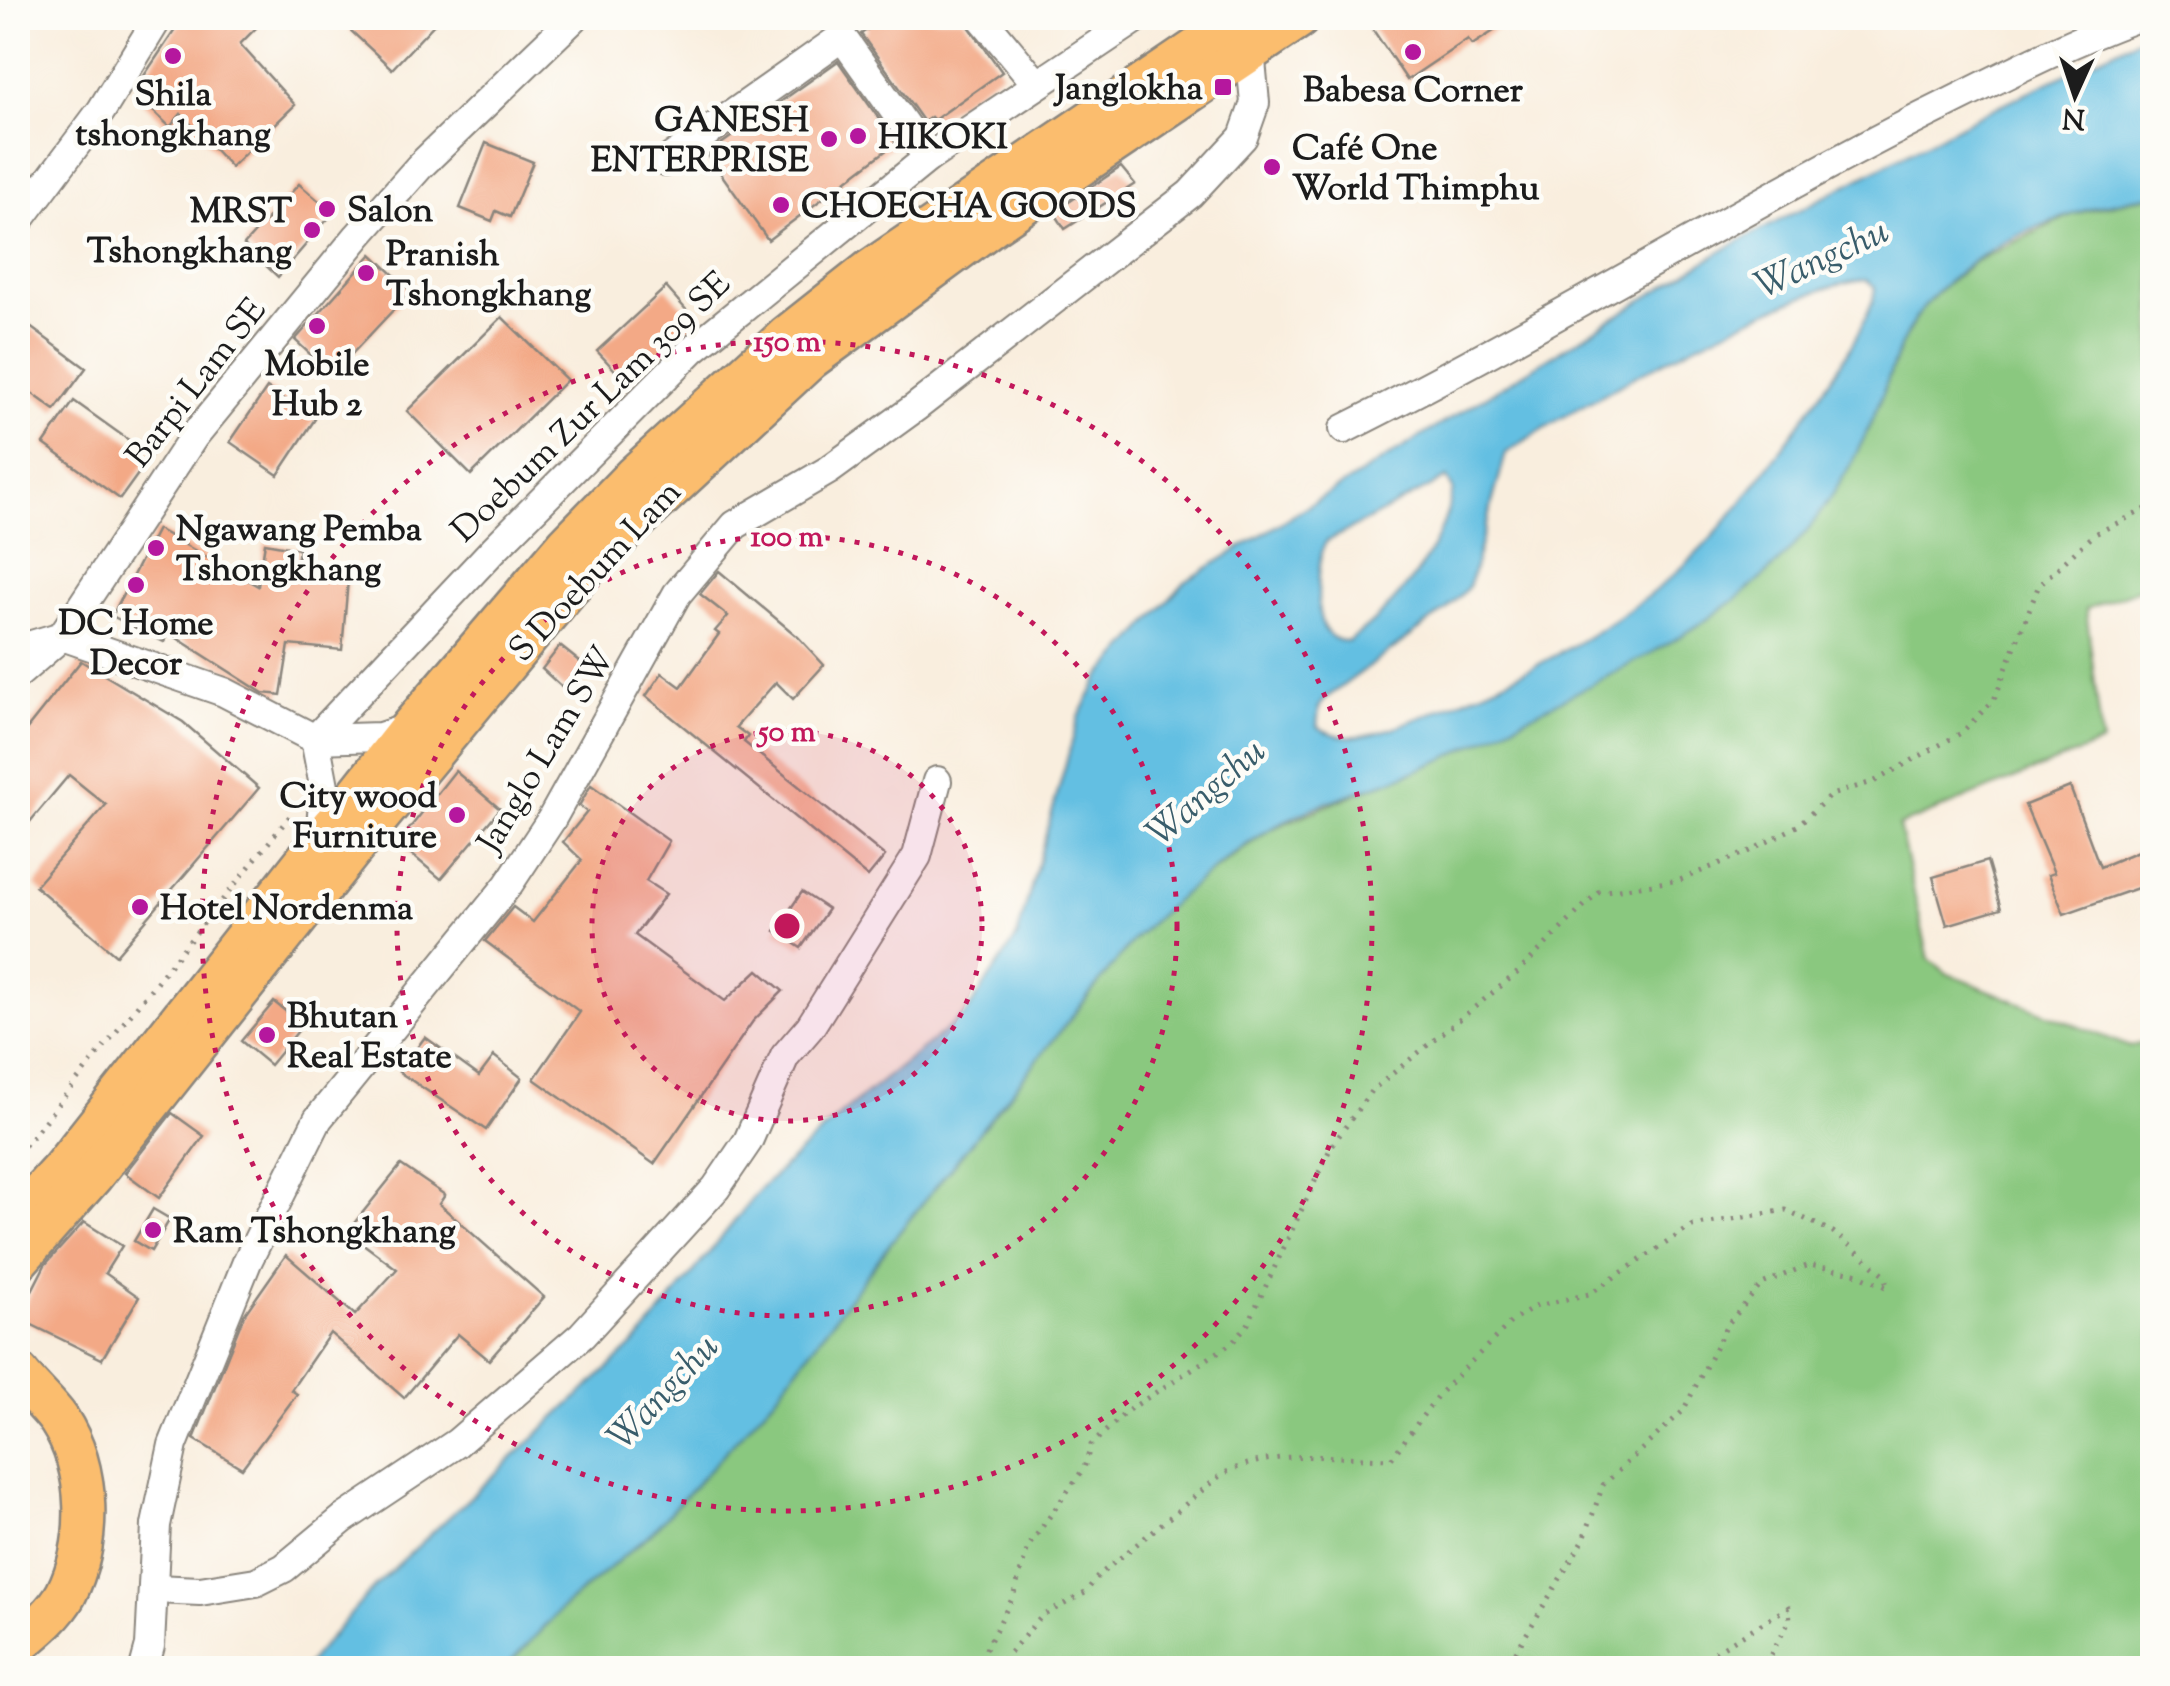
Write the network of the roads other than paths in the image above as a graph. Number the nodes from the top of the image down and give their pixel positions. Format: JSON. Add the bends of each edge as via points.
{"nodes":[{"id":1,"x":158,"y":18,"type":"edge"},
{"id":2,"x":574,"y":18,"type":"edge"},
{"id":3,"x":982,"y":18,"type":"edge"},
{"id":4,"x":1137,"y":18,"type":"edge"},
{"id":5,"x":1299,"y":18,"type":"edge"},
{"id":6,"x":2135,"y":18,"type":"edge"},
{"id":7,"x":1246,"y":34,"type":"edge"},
{"id":8,"x":1036,"y":83,"type":"junction"},
{"id":9,"x":928,"y":158,"type":"junction"},
{"id":10,"x":664,"y":162,"type":"dead end"},
{"id":11,"x":27,"y":186,"type":"edge"},
{"id":12,"x":18,"y":222,"type":"edge"},
{"id":13,"x":1344,"y":428,"type":"dead end"},
{"id":14,"x":62,"y":636,"type":"junction"},
{"id":15,"x":18,"y":648,"type":"edge"},
{"id":16,"x":18,"y":674,"type":"edge"},
{"id":17,"x":412,"y":728,"type":"junction"},
{"id":18,"x":315,"y":739,"type":"junction"},
{"id":19,"x":937,"y":781,"type":"dead end"},
{"id":20,"x":319,"y":843,"type":"junction"},
{"id":21,"x":34,"y":1221,"type":"edge"},
{"id":22,"x":18,"y":1260,"type":"edge"},
{"id":23,"x":18,"y":1270,"type":"edge"},
{"id":24,"x":19,"y":1376,"type":"edge"},
{"id":25,"x":155,"y":1589,"type":"junction"},
{"id":26,"x":18,"y":1644,"type":"edge"},
{"id":27,"x":144,"y":1668,"type":"edge"}],
"edges":[{"from":1,"to":11,"type":"street","via":[[101,111]]},
{"from":2,"to":14,"type":"street","name":"Barpi Lam SE","via":[[420,166],[358,236],[194,436]]},
{"from":3,"to":8,"type":"street"},
{"from":4,"to":8,"type":"street","name":"Doebum Zur Lam 309 SE"},
{"from":5,"to":7,"type":"highway","name":"S Doebum Lam"},
{"from":6,"to":13,"type":"street","via":[[2079,38],[1765,196],[1494,354]]},
{"from":7,"to":17,"type":"highway","name":"S Doebum Lam","via":[[872,269],[786,338],[567,545]]},
{"from":7,"to":21,"type":"highway","name":"S Doebum Lam","via":[[810,359],[587,566]]},
{"from":7,"to":25,"type":"street","name":"Janglo Lam SW","via":[[1255,103],[1244,138],[1190,194],[873,438],[734,526],[677,594],[508,885],[318,1120],[247,1262],[173,1445],[156,1525]]},
{"from":8,"to":9,"type":"street","name":"Doebum Zur Lam 309 SE"},
{"from":9,"to":10,"type":"street","via":[[842,37]]},
{"from":9,"to":18,"type":"street","name":"Doebum Zur Lam 309 SE","via":[[693,348]]},
{"from":11,"to":12,"type":"street"},
{"from":14,"to":15,"type":"street"},
{"from":14,"to":16,"type":"street","name":"Barpi Lam SE"},
{"from":14,"to":18,"type":"street","via":[[224,692]]},
{"from":17,"to":18,"type":"street"},
{"from":17,"to":20,"type":"highway","name":"S Doebum Lam"},
{"from":18,"to":20,"type":"street","via":[[325,797]]},
{"from":19,"to":25,"type":"street","via":[[917,856],[785,1056],[748,1141],[716,1188],[582,1335],[457,1443],[343,1519],[284,1568],[256,1582],[200,1591]]},
{"from":20,"to":21,"type":"highway","name":"S Doebum Lam","via":[[62,1169]]},
{"from":21,"to":22,"type":"highway","name":"S Doebum Lam"},
{"from":21,"to":23,"type":"highway"},
{"from":24,"to":26,"type":"highway","via":[[60,1421],[75,1454],[84,1530],[64,1597]]},
{"from":25,"to":27,"type":"street","name":"Janglo Lam SW"}]}
